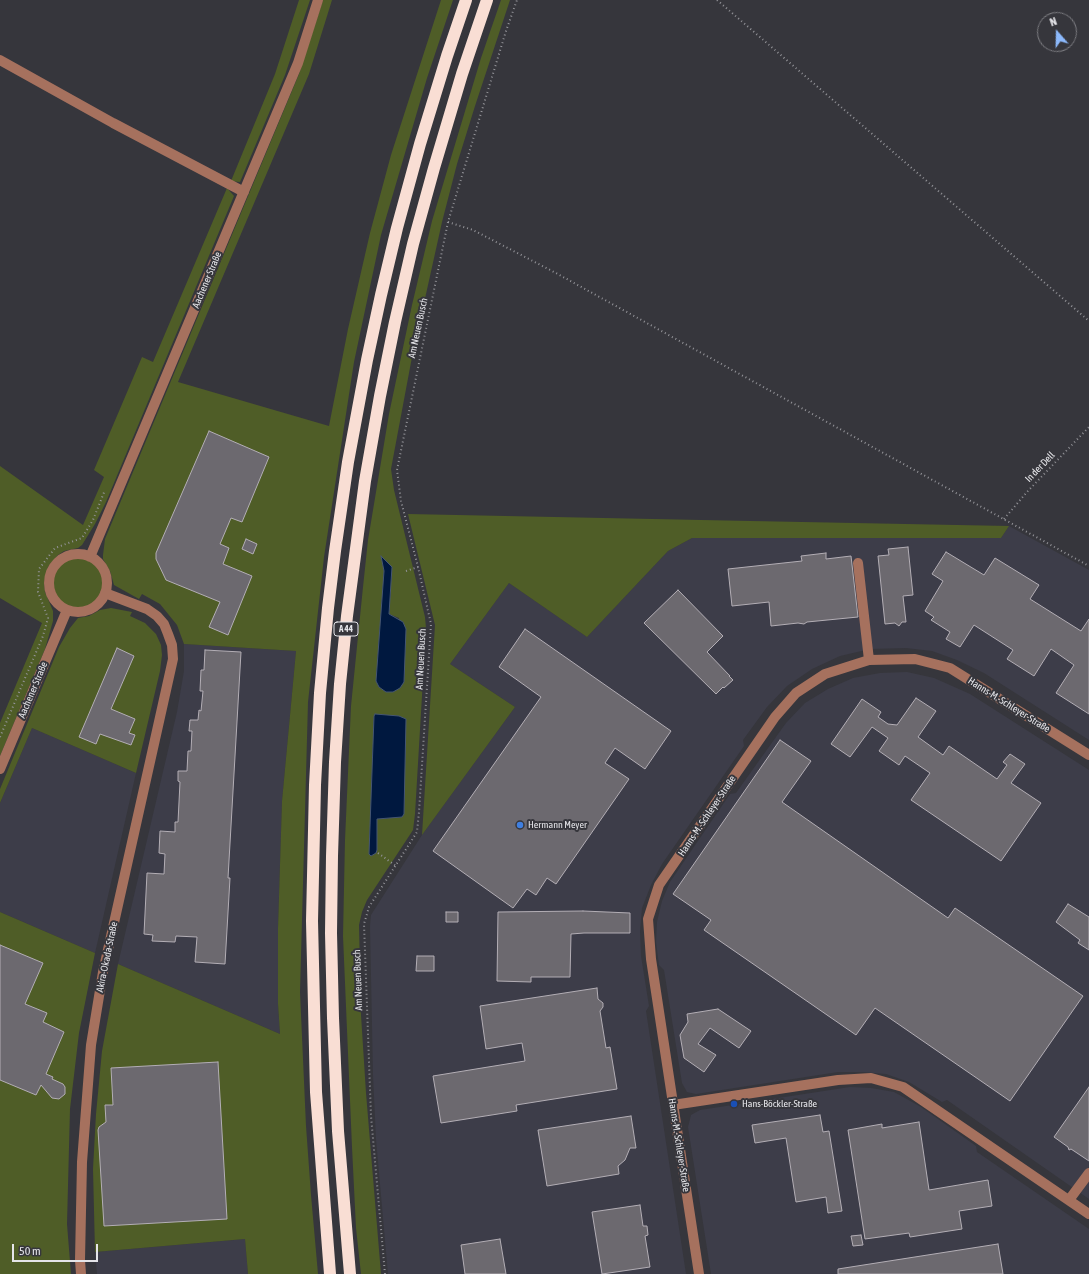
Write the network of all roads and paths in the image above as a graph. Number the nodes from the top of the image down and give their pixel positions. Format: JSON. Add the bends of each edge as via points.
{"nodes":[{"id":1,"x":318,"y":0,"type":"edge"},
{"id":2,"x":466,"y":0,"type":"edge"},
{"id":3,"x":487,"y":0,"type":"edge"},
{"id":4,"x":517,"y":0,"type":"edge"},
{"id":5,"x":717,"y":0,"type":"edge"},
{"id":6,"x":0,"y":60,"type":"edge"},
{"id":7,"x":244,"y":192,"type":"junction"},
{"id":8,"x":448,"y":222,"type":"junction"},
{"id":9,"x":1089,"y":321,"type":"edge"},
{"id":10,"x":1089,"y":427,"type":"edge"},
{"id":11,"x":108,"y":484,"type":"dead end"},
{"id":12,"x":1004,"y":518,"type":"junction"},
{"id":13,"x":90,"y":557,"type":"junction"},
{"id":14,"x":858,"y":563,"type":"dead end"},
{"id":15,"x":1089,"y":566,"type":"edge"},
{"id":16,"x":418,"y":567,"type":"junction"},
{"id":17,"x":406,"y":571,"type":"dead end"},
{"id":18,"x":105,"y":594,"type":"junction"},
{"id":19,"x":67,"y":610,"type":"junction"},
{"id":20,"x":869,"y":660,"type":"junction"},
{"id":21,"x":0,"y":737,"type":"edge"},
{"id":22,"x":1089,"y":755,"type":"edge"},
{"id":23,"x":0,"y":769,"type":"edge"},
{"id":24,"x":378,"y":853,"type":"dead end"},
{"id":25,"x":396,"y":866,"type":"junction"},
{"id":26,"x":673,"y":1105,"type":"junction"},
{"id":27,"x":1089,"y":1173,"type":"edge"},
{"id":28,"x":1069,"y":1200,"type":"junction"},
{"id":29,"x":1089,"y":1214,"type":"edge"},
{"id":30,"x":81,"y":1274,"type":"edge"},
{"id":31,"x":330,"y":1274,"type":"edge"},
{"id":32,"x":350,"y":1274,"type":"edge"},
{"id":33,"x":385,"y":1274,"type":"edge"},
{"id":34,"x":699,"y":1274,"type":"edge"}],
"edges":[{"from":1,"to":7,"type":"street","name":"Aachener Straße","via":[[298,63]]},
{"from":2,"to":31,"type":"highway","number":"A 44","via":[[418,152],[376,314],[348,462],[328,608],[314,785],[312,921],[316,1092]]},
{"from":3,"to":32,"type":"highway","number":"A 44","via":[[441,143],[396,315],[365,480],[347,616],[336,744],[331,933],[337,1118]]},
{"from":4,"to":8,"type":"path","name":"Am Neuen Busch"},
{"from":5,"to":9,"type":"path"},
{"from":6,"to":7,"type":"street"},
{"from":7,"to":13,"type":"street","name":"Aachener Straße"},
{"from":8,"to":12,"type":"path","via":[[473,230],[554,272]]},
{"from":8,"to":16,"type":"path","name":"Am Neuen Busch","via":[[398,470],[401,501]]},
{"from":10,"to":12,"type":"path","name":"In der Dell"},
{"from":11,"to":21,"type":"path","via":[[93,520],[82,538],[55,548],[39,569],[38,592],[48,618]]},
{"from":12,"to":15,"type":"path"},
{"from":13,"to":18,"type":"street","via":[[103,568],[107,585]]},
{"from":13,"to":19,"type":"street","via":[[70,555],[54,567],[49,587],[52,597],[58,605]]},
{"from":14,"to":20,"type":"street"},
{"from":16,"to":17,"type":"path"},
{"from":16,"to":25,"type":"path","name":"Am Neuen Busch","via":[[431,624],[419,812],[417,832]]},
{"from":18,"to":19,"type":"street","via":[[101,602],[85,612]]},
{"from":18,"to":30,"type":"street","name":"Akira-Okada-Straße","via":[[148,610],[157,616],[164,624],[172,645],[173,659],[103,972],[91,1045],[82,1162]]},
{"from":19,"to":23,"type":"street","name":"Aachener Straße"},
{"from":20,"to":22,"type":"street","name":"Hanns-M.-Schleyer-Straße","via":[[915,659],[950,668]]},
{"from":20,"to":26,"type":"street","name":"Hanns-M.-Schleyer-Straße","via":[[825,674],[796,693],[775,717],[659,886],[648,919],[650,951]]},
{"from":24,"to":25,"type":"path"},
{"from":25,"to":33,"type":"path","name":"Am Neuen Busch","via":[[369,908],[364,924],[371,1116]]},
{"from":26,"to":28,"type":"street","via":[[838,1080],[871,1078],[903,1087]]},
{"from":26,"to":34,"type":"street","name":"Hanns-M.-Schleyer-Straße"},
{"from":27,"to":28,"type":"street"},
{"from":28,"to":29,"type":"street"}]}
